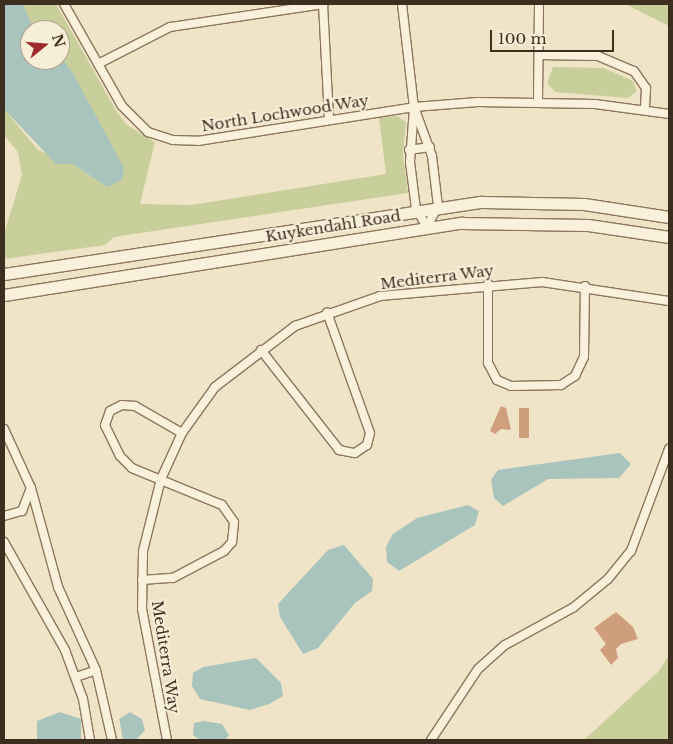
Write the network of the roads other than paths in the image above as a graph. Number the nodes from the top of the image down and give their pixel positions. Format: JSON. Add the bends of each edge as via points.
{"nodes":[{"id":1,"x":64,"y":4,"type":"edge"},
{"id":2,"x":323,"y":4,"type":"edge"},
{"id":3,"x":402,"y":4,"type":"edge"},
{"id":4,"x":540,"y":4,"type":"edge"},
{"id":5,"x":538,"y":55,"type":"junction"},
{"id":6,"x":98,"y":64,"type":"junction"},
{"id":7,"x":538,"y":100,"type":"junction"},
{"id":8,"x":414,"y":107,"type":"junction"},
{"id":9,"x":645,"y":109,"type":"junction"},
{"id":10,"x":669,"y":114,"type":"edge"},
{"id":11,"x":329,"y":120,"type":"junction"},
{"id":12,"x":430,"y":147,"type":"junction"},
{"id":13,"x":409,"y":150,"type":"junction"},
{"id":14,"x":438,"y":206,"type":"junction"},
{"id":15,"x":416,"y":210,"type":"junction"},
{"id":16,"x":669,"y":217,"type":"edge"},
{"id":17,"x":427,"y":226,"type":"junction"},
{"id":18,"x":669,"y":238,"type":"edge"},
{"id":19,"x":4,"y":274,"type":"edge"},
{"id":20,"x":488,"y":284,"type":"junction"},
{"id":21,"x":586,"y":286,"type":"junction"},
{"id":22,"x":4,"y":295,"type":"edge"},
{"id":23,"x":669,"y":300,"type":"edge"},
{"id":24,"x":327,"y":312,"type":"junction"},
{"id":25,"x":262,"y":350,"type":"junction"},
{"id":26,"x":4,"y":429,"type":"edge"},
{"id":27,"x":182,"y":433,"type":"junction"},
{"id":28,"x":669,"y":449,"type":"edge"},
{"id":29,"x":161,"y":479,"type":"junction"},
{"id":30,"x":32,"y":488,"type":"junction"},
{"id":31,"x":4,"y":516,"type":"edge"},
{"id":32,"x":4,"y":542,"type":"edge"},
{"id":33,"x":142,"y":580,"type":"junction"},
{"id":34,"x":96,"y":670,"type":"junction"},
{"id":35,"x":76,"y":677,"type":"junction"},
{"id":36,"x":90,"y":740,"type":"edge"},
{"id":37,"x":112,"y":740,"type":"edge"},
{"id":38,"x":167,"y":740,"type":"edge"},
{"id":39,"x":432,"y":740,"type":"edge"}],
"edges":[{"from":1,"to":6,"type":"street"},
{"from":2,"to":6,"type":"street","via":[[170,27]]},
{"from":2,"to":11,"type":"street"},
{"from":3,"to":8,"type":"street"},
{"from":4,"to":5,"type":"street"},
{"from":5,"to":7,"type":"street"},
{"from":5,"to":9,"type":"street","via":[[598,56],[634,71],[646,88]]},
{"from":6,"to":11,"type":"street","name":"North Lochwood Way","via":[[128,113],[160,137],[198,141]]},
{"from":7,"to":8,"type":"street","name":"North Lochwood Way"},
{"from":7,"to":9,"type":"street","name":"North Lochwood Way"},
{"from":8,"to":11,"type":"street","name":"North Lochwood Way"},
{"from":8,"to":12,"type":"street"},
{"from":8,"to":13,"type":"street"},
{"from":9,"to":10,"type":"street","name":"North Lochwood Way"},
{"from":12,"to":13,"type":"street"},
{"from":12,"to":14,"type":"street"},
{"from":13,"to":15,"type":"street"},
{"from":14,"to":15,"type":"main road","name":"Kuykendahl Road"},
{"from":14,"to":16,"type":"main road","name":"Kuykendahl Road","via":[[531,201]]},
{"from":14,"to":17,"type":"street"},
{"from":15,"to":17,"type":"street"},
{"from":15,"to":19,"type":"main road","name":"Kuykendahl Road"},
{"from":17,"to":18,"type":"main road","name":"Kuykendahl Road","via":[[549,223]]},
{"from":17,"to":22,"type":"main road","name":"Kuykendahl Road"},
{"from":20,"to":21,"type":"street","name":"Mediterra Way","via":[[542,282]]},
{"from":20,"to":21,"type":"street","via":[[488,363],[497,380],[512,386],[561,385],[575,376],[584,357]]},
{"from":20,"to":24,"type":"street","name":"Mediterra Way","via":[[380,296]]},
{"from":21,"to":23,"type":"street","name":"Mediterra Way"},
{"from":24,"to":25,"type":"street","name":"Mediterra Way"},
{"from":24,"to":25,"type":"street","via":[[370,433],[367,445],[355,453],[339,450]]},
{"from":25,"to":27,"type":"street","name":"Mediterra Way","via":[[216,387]]},
{"from":26,"to":30,"type":"street"},
{"from":27,"to":29,"type":"street","name":"Mediterra Way"},
{"from":27,"to":29,"type":"street","via":[[136,406],[122,405],[110,411],[105,425],[120,456],[132,468]]},
{"from":28,"to":39,"type":"street","via":[[648,513],[631,551],[614,572],[574,607],[505,645],[478,669]]},
{"from":29,"to":33,"type":"street","name":"Mediterra Way","via":[[146,531]]},
{"from":29,"to":33,"type":"street","via":[[222,505],[234,522],[235,532],[224,551],[185,573],[164,581]]},
{"from":30,"to":31,"type":"street","via":[[22,511]]},
{"from":30,"to":34,"type":"street","via":[[58,587]]},
{"from":32,"to":35,"type":"street"},
{"from":33,"to":38,"type":"street","name":"Mediterra Way","via":[[142,609]]},
{"from":34,"to":35,"type":"street"},
{"from":34,"to":37,"type":"street"},
{"from":35,"to":36,"type":"street","via":[[88,718]]}]}
